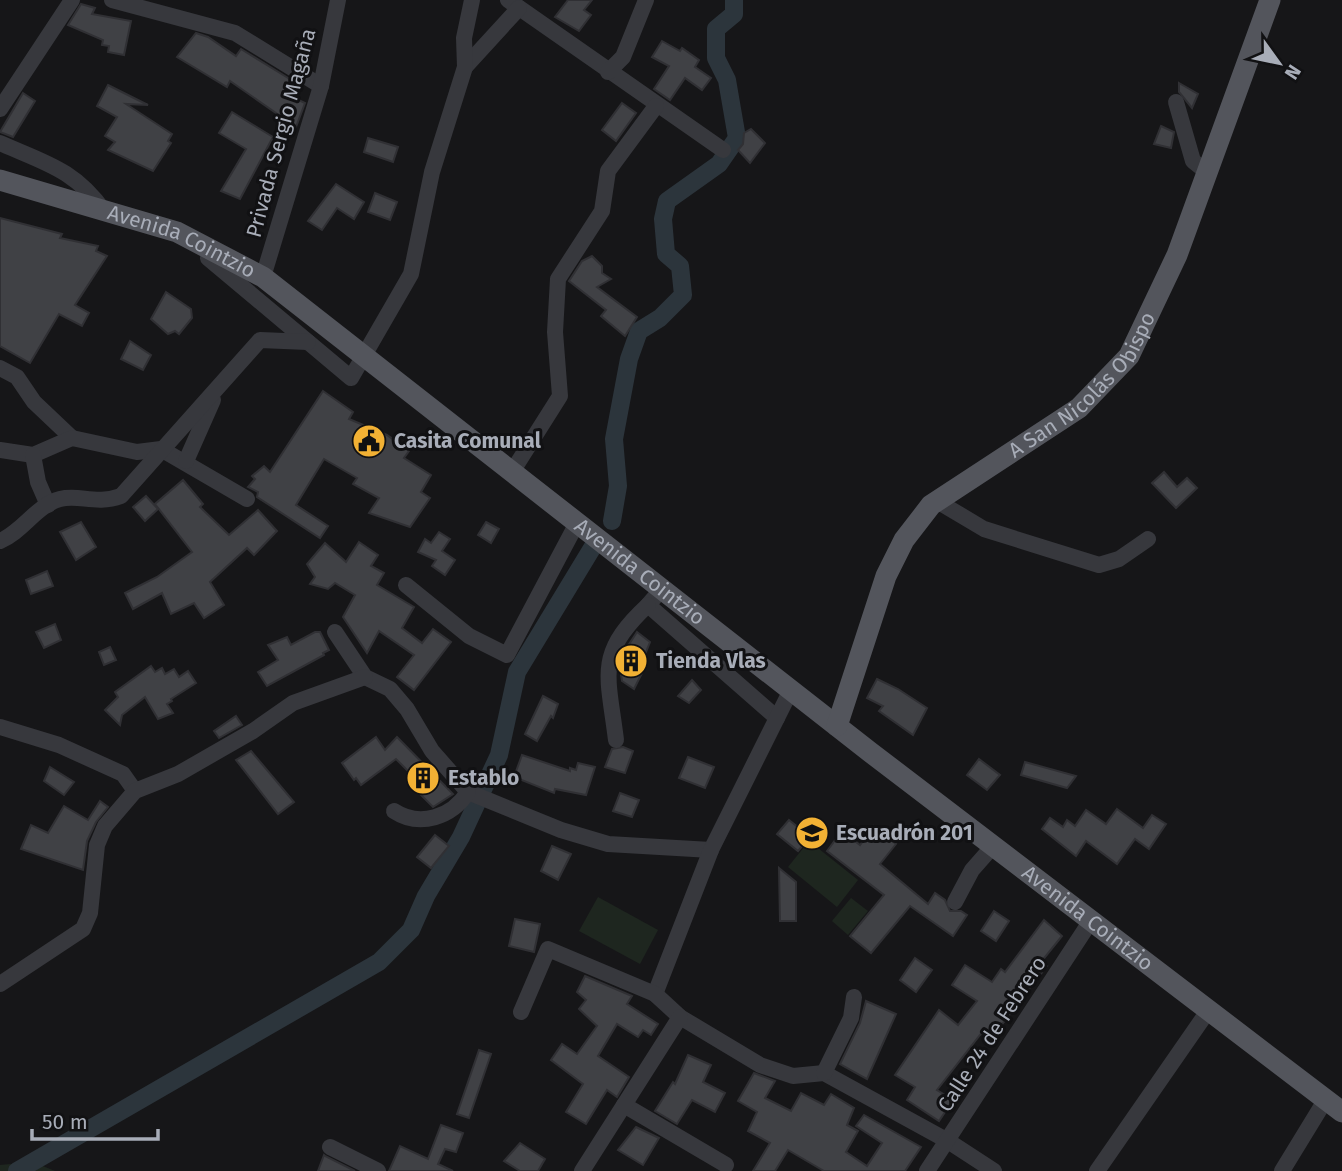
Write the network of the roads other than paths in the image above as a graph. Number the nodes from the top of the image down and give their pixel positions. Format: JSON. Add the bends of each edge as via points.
{"nodes":[{"id":1,"x":72,"y":0,"type":"edge"},
{"id":2,"x":112,"y":0,"type":"edge"},
{"id":3,"x":338,"y":0,"type":"edge"},
{"id":4,"x":472,"y":0,"type":"edge"},
{"id":5,"x":646,"y":0,"type":"edge"},
{"id":6,"x":1269,"y":0,"type":"edge"},
{"id":7,"x":514,"y":4,"type":"edge"},
{"id":8,"x":465,"y":66,"type":"junction"},
{"id":9,"x":608,"y":72,"type":"junction"},
{"id":10,"x":321,"y":86,"type":"junction"},
{"id":11,"x":1176,"y":102,"type":"dead end"},
{"id":12,"x":656,"y":106,"type":"junction"},
{"id":13,"x":0,"y":109,"type":"edge"},
{"id":14,"x":0,"y":143,"type":"edge"},
{"id":15,"x":723,"y":150,"type":"dead end"},
{"id":16,"x":1208,"y":173,"type":"junction"},
{"id":17,"x":2,"y":182,"type":"edge"},
{"id":18,"x":104,"y":211,"type":"junction"},
{"id":19,"x":177,"y":232,"type":"junction"},
{"id":20,"x":263,"y":277,"type":"junction"},
{"id":21,"x":308,"y":342,"type":"junction"},
{"id":22,"x":364,"y":356,"type":"junction"},
{"id":23,"x":0,"y":368,"type":"edge"},
{"id":24,"x":218,"y":388,"type":"junction"},
{"id":25,"x":72,"y":438,"type":"junction"},
{"id":26,"x":161,"y":449,"type":"junction"},
{"id":27,"x":0,"y":450,"type":"edge"},
{"id":28,"x":33,"y":455,"type":"junction"},
{"id":29,"x":186,"y":461,"type":"junction"},
{"id":30,"x":512,"y":472,"type":"junction"},
{"id":31,"x":247,"y":499,"type":"dead end"},
{"id":32,"x":937,"y":501,"type":"junction"},
{"id":33,"x":48,"y":505,"type":"junction"},
{"id":34,"x":577,"y":523,"type":"junction"},
{"id":35,"x":1149,"y":539,"type":"dead end"},
{"id":36,"x":0,"y":541,"type":"edge"},
{"id":37,"x":405,"y":585,"type":"dead end"},
{"id":38,"x":654,"y":597,"type":"junction"},
{"id":39,"x":335,"y":632,"type":"dead end"},
{"id":40,"x":365,"y":677,"type":"junction"},
{"id":41,"x":791,"y":690,"type":"junction"},
{"id":42,"x":777,"y":718,"type":"junction"},
{"id":43,"x":837,"y":726,"type":"junction"},
{"id":44,"x":0,"y":727,"type":"edge"},
{"id":45,"x":616,"y":740,"type":"dead end"},
{"id":46,"x":135,"y":791,"type":"junction"},
{"id":47,"x":475,"y":794,"type":"junction"},
{"id":48,"x":394,"y":811,"type":"dead end"},
{"id":49,"x":994,"y":845,"type":"junction"},
{"id":50,"x":712,"y":850,"type":"junction"},
{"id":51,"x":955,"y":902,"type":"dead end"},
{"id":52,"x":1092,"y":919,"type":"junction"},
{"id":53,"x":0,"y":984,"type":"edge"},
{"id":54,"x":655,"y":995,"type":"junction"},
{"id":55,"x":855,"y":998,"type":"dead end"},
{"id":56,"x":1208,"y":1011,"type":"junction"},
{"id":57,"x":521,"y":1012,"type":"dead end"},
{"id":58,"x":680,"y":1017,"type":"junction"},
{"id":59,"x":824,"y":1073,"type":"junction"},
{"id":60,"x":624,"y":1105,"type":"junction"},
{"id":61,"x":1334,"y":1106,"type":"edge"},
{"id":62,"x":948,"y":1141,"type":"junction"},
{"id":63,"x":330,"y":1147,"type":"dead end"},
{"id":64,"x":726,"y":1165,"type":"dead end"},
{"id":65,"x":378,"y":1171,"type":"edge"},
{"id":66,"x":582,"y":1171,"type":"edge"},
{"id":67,"x":927,"y":1171,"type":"edge"},
{"id":68,"x":995,"y":1171,"type":"edge"},
{"id":69,"x":1097,"y":1171,"type":"edge"},
{"id":70,"x":1282,"y":1171,"type":"edge"}],
"edges":[{"from":1,"to":13,"type":"street"},
{"from":2,"to":10,"type":"street","via":[[236,33]]},
{"from":3,"to":10,"type":"street","name":"Privada Sergio Magaña"},
{"from":4,"to":8,"type":"street","via":[[464,38]]},
{"from":5,"to":9,"type":"street","via":[[623,57]]},
{"from":6,"to":16,"type":"main road","name":"A San Nicolás Obispo"},
{"from":7,"to":8,"type":"street"},
{"from":7,"to":9,"type":"street"},
{"from":8,"to":22,"type":"street","via":[[432,172],[411,274]]},
{"from":9,"to":12,"type":"street"},
{"from":10,"to":20,"type":"street","name":"Privada Sergio Magaña"},
{"from":11,"to":16,"type":"street","via":[[1194,161]]},
{"from":12,"to":15,"type":"street"},
{"from":12,"to":30,"type":"street","via":[[608,171],[602,211],[558,279],[555,332],[560,396]]},
{"from":14,"to":18,"type":"street","via":[[64,171],[87,187]]},
{"from":16,"to":32,"type":"main road","name":"A San Nicolás Obispo","via":[[1177,255],[1129,356],[1079,408]]},
{"from":17,"to":18,"type":"main road","name":"Avenida Cointzio"},
{"from":18,"to":19,"type":"main road","name":"Avenida Cointzio"},
{"from":19,"to":20,"type":"main road","name":"Avenida Cointzio"},
{"from":19,"to":21,"type":"street"},
{"from":20,"to":22,"type":"main road","name":"Avenida Cointzio"},
{"from":21,"to":22,"type":"street","via":[[351,378]]},
{"from":21,"to":24,"type":"street","via":[[260,340]]},
{"from":22,"to":30,"type":"main road","name":"Avenida Cointzio"},
{"from":23,"to":25,"type":"street","via":[[17,377],[34,402]]},
{"from":24,"to":26,"type":"street"},
{"from":24,"to":29,"type":"street"},
{"from":25,"to":26,"type":"street","via":[[137,452]]},
{"from":25,"to":28,"type":"street"},
{"from":26,"to":29,"type":"street"},
{"from":26,"to":33,"type":"street","via":[[121,496],[105,502],[61,499]]},
{"from":27,"to":28,"type":"street"},
{"from":28,"to":33,"type":"street"},
{"from":29,"to":31,"type":"street"},
{"from":30,"to":34,"type":"main road","name":"Avenida Cointzio"},
{"from":32,"to":35,"type":"street","via":[[984,529],[1099,565],[1119,559]]},
{"from":32,"to":43,"type":"main road","name":"A San Nicolás Obispo","via":[[904,540],[886,576]]},
{"from":33,"to":36,"type":"street","via":[[13,536]]},
{"from":34,"to":37,"type":"street","via":[[507,655],[469,635]]},
{"from":34,"to":38,"type":"main road","name":"Avenida Cointzio"},
{"from":38,"to":41,"type":"main road","name":"Avenida Cointzio"},
{"from":38,"to":42,"type":"street"},
{"from":38,"to":45,"type":"street","via":[[618,636],[608,663]]},
{"from":39,"to":40,"type":"street"},
{"from":40,"to":46,"type":"street","via":[[293,703],[178,774]]},
{"from":40,"to":47,"type":"street","via":[[390,689],[432,751]]},
{"from":41,"to":42,"type":"street"},
{"from":41,"to":43,"type":"main road","name":"Avenida Cointzio"},
{"from":42,"to":50,"type":"street"},
{"from":43,"to":49,"type":"main road","name":"Avenida Cointzio"},
{"from":44,"to":46,"type":"street","via":[[59,745],[123,774]]},
{"from":46,"to":53,"type":"street","via":[[105,826],[97,845],[90,913],[83,929]]},
{"from":47,"to":48,"type":"street","via":[[441,817],[403,817]]},
{"from":47,"to":50,"type":"street","via":[[608,844]]},
{"from":49,"to":51,"type":"street","via":[[972,870]]},
{"from":49,"to":52,"type":"main road","name":"Avenida Cointzio"},
{"from":50,"to":54,"type":"street"},
{"from":52,"to":56,"type":"main road","name":"Avenida Cointzio"},
{"from":52,"to":62,"type":"street","name":"Calle 24 de Febrero"},
{"from":54,"to":57,"type":"street","via":[[548,949]]},
{"from":54,"to":58,"type":"street"},
{"from":55,"to":59,"type":"street","via":[[851,1018]]},
{"from":56,"to":61,"type":"main road","name":"Avenida Cointzio"},
{"from":56,"to":69,"type":"street"},
{"from":58,"to":59,"type":"street","via":[[760,1065],[793,1076]]},
{"from":58,"to":60,"type":"street"},
{"from":59,"to":62,"type":"street"},
{"from":60,"to":64,"type":"street"},
{"from":60,"to":66,"type":"street"},
{"from":61,"to":70,"type":"street"},
{"from":62,"to":67,"type":"street","name":"Calle 24 de Febrero"},
{"from":62,"to":68,"type":"street"},
{"from":63,"to":65,"type":"street"}]}
